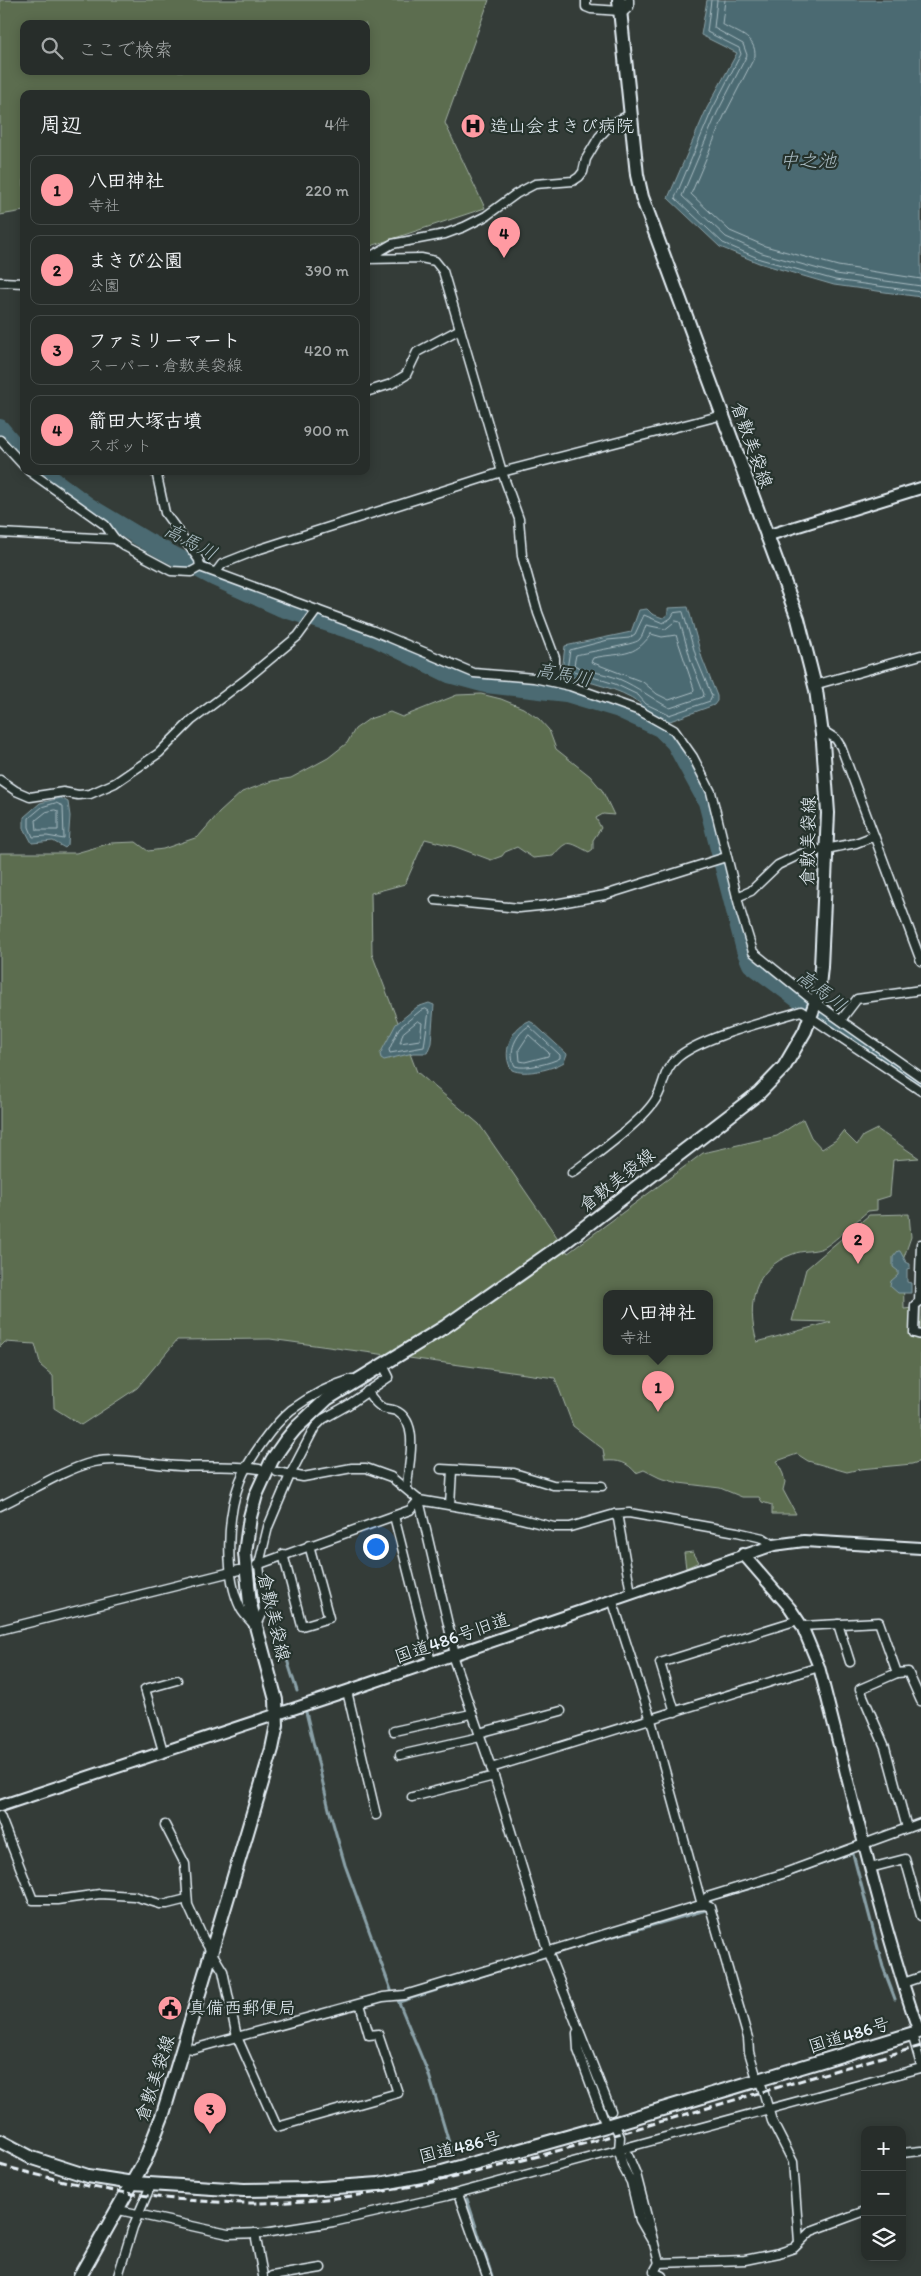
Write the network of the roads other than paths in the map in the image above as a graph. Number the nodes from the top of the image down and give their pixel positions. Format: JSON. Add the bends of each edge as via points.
{"nodes":[{"id":1,"x":586,"y":0,"type":"edge"},
{"id":2,"x":629,"y":0,"type":"edge"},
{"id":3,"x":620,"y":8,"type":"edge"},
{"id":4,"x":631,"y":114,"type":"junction"},
{"id":5,"x":370,"y":257,"type":"edge"},
{"id":6,"x":370,"y":259,"type":"edge"},
{"id":7,"x":0,"y":282,"type":"edge"},
{"id":8,"x":20,"y":283,"type":"edge"},
{"id":9,"x":460,"y":329,"type":"junction"},
{"id":10,"x":370,"y":391,"type":"edge"},
{"id":11,"x":723,"y":415,"type":"junction"},
{"id":12,"x":0,"y":440,"type":"edge"},
{"id":13,"x":20,"y":462,"type":"edge"},
{"id":14,"x":502,"y":472,"type":"junction"},
{"id":15,"x":35,"y":475,"type":"edge"},
{"id":16,"x":157,"y":475,"type":"edge"},
{"id":17,"x":921,"y":488,"type":"edge"},
{"id":18,"x":0,"y":533,"type":"edge"},
{"id":19,"x":766,"y":536,"type":"junction"},
{"id":20,"x":115,"y":539,"type":"junction"},
{"id":21,"x":200,"y":566,"type":"junction"},
{"id":22,"x":216,"y":572,"type":"junction"},
{"id":23,"x":317,"y":610,"type":"junction"},
{"id":24,"x":921,"y":654,"type":"edge"},
{"id":25,"x":555,"y":682,"type":"junction"},
{"id":26,"x":814,"y":685,"type":"junction"},
{"id":27,"x":822,"y":730,"type":"junction"},
{"id":28,"x":0,"y":780,"type":"edge"},
{"id":29,"x":874,"y":836,"type":"junction"},
{"id":30,"x":826,"y":849,"type":"junction"},
{"id":31,"x":723,"y":859,"type":"junction"},
{"id":32,"x":737,"y":896,"type":"junction"},
{"id":33,"x":435,"y":900,"type":"dead end"},
{"id":34,"x":921,"y":962,"type":"edge"},
{"id":35,"x":921,"y":990,"type":"edge"},
{"id":36,"x":813,"y":1011,"type":"junction"},
{"id":37,"x":841,"y":1020,"type":"junction"},
{"id":38,"x":921,"y":1077,"type":"edge"},
{"id":39,"x":921,"y":1091,"type":"edge"},
{"id":40,"x":572,"y":1174,"type":"dead end"},
{"id":41,"x":921,"y":1244,"type":"edge"},
{"id":42,"x":921,"y":1335,"type":"edge"},
{"id":43,"x":383,"y":1365,"type":"junction"},
{"id":44,"x":370,"y":1373,"type":"junction"},
{"id":45,"x":367,"y":1391,"type":"junction"},
{"id":46,"x":247,"y":1467,"type":"junction"},
{"id":47,"x":259,"y":1469,"type":"dead end"},
{"id":48,"x":441,"y":1469,"type":"dead end"},
{"id":49,"x":452,"y":1470,"type":"junction"},
{"id":50,"x":277,"y":1472,"type":"dead end"},
{"id":51,"x":290,"y":1475,"type":"junction"},
{"id":52,"x":602,"y":1486,"type":"dead end"},
{"id":53,"x":407,"y":1489,"type":"junction"},
{"id":54,"x":419,"y":1500,"type":"junction"},
{"id":55,"x":450,"y":1505,"type":"junction"},
{"id":56,"x":0,"y":1506,"type":"edge"},
{"id":57,"x":614,"y":1514,"type":"junction"},
{"id":58,"x":394,"y":1516,"type":"junction"},
{"id":59,"x":774,"y":1544,"type":"junction"},
{"id":60,"x":308,"y":1545,"type":"junction"},
{"id":61,"x":921,"y":1548,"type":"edge"},
{"id":62,"x":282,"y":1554,"type":"junction"},
{"id":63,"x":743,"y":1554,"type":"junction"},
{"id":64,"x":256,"y":1565,"type":"junction"},
{"id":65,"x":239,"y":1570,"type":"dead end"},
{"id":66,"x":231,"y":1572,"type":"junction"},
{"id":67,"x":631,"y":1593,"type":"junction"},
{"id":68,"x":612,"y":1599,"type":"junction"},
{"id":69,"x":800,"y":1623,"type":"junction"},
{"id":70,"x":838,"y":1624,"type":"junction"},
{"id":71,"x":256,"y":1627,"type":"junction"},
{"id":72,"x":0,"y":1630,"type":"edge"},
{"id":73,"x":454,"y":1654,"type":"junction"},
{"id":74,"x":431,"y":1662,"type":"junction"},
{"id":75,"x":850,"y":1662,"type":"dead end"},
{"id":76,"x":819,"y":1667,"type":"junction"},
{"id":77,"x":897,"y":1673,"type":"junction"},
{"id":78,"x":178,"y":1680,"type":"dead end"},
{"id":79,"x":347,"y":1691,"type":"junction"},
{"id":80,"x":921,"y":1701,"type":"edge"},
{"id":81,"x":561,"y":1711,"type":"dead end"},
{"id":82,"x":675,"y":1712,"type":"junction"},
{"id":83,"x":277,"y":1714,"type":"junction"},
{"id":84,"x":472,"y":1714,"type":"junction"},
{"id":85,"x":651,"y":1720,"type":"junction"},
{"id":86,"x":394,"y":1731,"type":"dead end"},
{"id":87,"x":480,"y":1735,"type":"junction"},
{"id":88,"x":163,"y":1751,"type":"junction"},
{"id":89,"x":400,"y":1755,"type":"dead end"},
{"id":90,"x":491,"y":1768,"type":"junction"},
{"id":91,"x":494,"y":1776,"type":"junction"},
{"id":92,"x":412,"y":1797,"type":"dead end"},
{"id":93,"x":0,"y":1806,"type":"edge"},
{"id":94,"x":376,"y":1815,"type":"dead end"},
{"id":95,"x":0,"y":1816,"type":"edge"},
{"id":96,"x":921,"y":1823,"type":"edge"},
{"id":97,"x":164,"y":1825,"type":"dead end"},
{"id":98,"x":907,"y":1828,"type":"junction"},
{"id":99,"x":863,"y":1844,"type":"junction"},
{"id":100,"x":870,"y":1868,"type":"junction"},
{"id":101,"x":186,"y":1899,"type":"junction"},
{"id":102,"x":706,"y":1905,"type":"junction"},
{"id":103,"x":921,"y":1916,"type":"edge"},
{"id":104,"x":213,"y":1952,"type":"junction"},
{"id":105,"x":549,"y":1954,"type":"junction"},
{"id":106,"x":921,"y":1977,"type":"edge"},
{"id":107,"x":902,"y":1983,"type":"junction"},
{"id":108,"x":360,"y":2004,"type":"junction"},
{"id":109,"x":576,"y":2025,"type":"junction"},
{"id":110,"x":918,"y":2032,"type":"edge"},
{"id":111,"x":237,"y":2037,"type":"junction"},
{"id":112,"x":183,"y":2048,"type":"junction"},
{"id":113,"x":921,"y":2067,"type":"edge"},
{"id":114,"x":759,"y":2081,"type":"junction"},
{"id":115,"x":769,"y":2108,"type":"junction"},
{"id":116,"x":610,"y":2120,"type":"junction"},
{"id":117,"x":0,"y":2141,"type":"edge"},
{"id":118,"x":619,"y":2150,"type":"junction"},
{"id":119,"x":921,"y":2152,"type":"edge"},
{"id":120,"x":906,"y":2154,"type":"edge"},
{"id":121,"x":628,"y":2155,"type":"dead end"},
{"id":122,"x":133,"y":2183,"type":"junction"},
{"id":123,"x":151,"y":2185,"type":"junction"},
{"id":124,"x":458,"y":2194,"type":"junction"},
{"id":125,"x":118,"y":2210,"type":"junction"},
{"id":126,"x":861,"y":2212,"type":"edge"},
{"id":127,"x":138,"y":2215,"type":"junction"},
{"id":128,"x":255,"y":2233,"type":"junction"},
{"id":129,"x":652,"y":2241,"type":"junction"},
{"id":130,"x":799,"y":2242,"type":"junction"},
{"id":131,"x":658,"y":2263,"type":"junction"},
{"id":132,"x":321,"y":2268,"type":"dead end"},
{"id":133,"x":80,"y":2276,"type":"edge"},
{"id":134,"x":118,"y":2276,"type":"edge"},
{"id":135,"x":263,"y":2276,"type":"edge"},
{"id":136,"x":272,"y":2276,"type":"edge"},
{"id":137,"x":487,"y":2276,"type":"edge"},
{"id":138,"x":662,"y":2276,"type":"edge"}],
"edges":[{"from":1,"to":3,"type":"street","via":[[586,6],[591,9]]},
{"from":2,"to":3,"type":"street","via":[[629,6]]},
{"from":3,"to":4,"type":"main road","name":"倉敷美袋線"},
{"from":4,"to":5,"type":"street","via":[[611,124],[599,137],[586,159],[583,172],[573,181],[536,184],[464,227],[392,244]]},
{"from":4,"to":11,"type":"main road","name":"倉敷美袋線","via":[[642,197]]},
{"from":6,"to":9,"type":"street","via":[[421,258],[435,261],[443,272]]},
{"from":7,"to":8,"type":"street"},
{"from":9,"to":10,"type":"street","via":[[417,352],[406,375]]},
{"from":9,"to":14,"type":"street"},
{"from":11,"to":14,"type":"street"},
{"from":11,"to":19,"type":"main road","name":"倉敷美袋線"},
{"from":12,"to":13,"type":"street"},
{"from":14,"to":22,"type":"street","via":[[260,549],[222,564]]},
{"from":14,"to":25,"type":"street","via":[[519,519],[522,556],[555,658]]},
{"from":15,"to":20,"type":"street","via":[[105,525]]},
{"from":16,"to":21,"type":"street","via":[[165,513]]},
{"from":17,"to":19,"type":"street"},
{"from":18,"to":20,"type":"street"},
{"from":19,"to":26,"type":"main road","name":"倉敷美袋線","via":[[798,619]]},
{"from":20,"to":21,"type":"street","via":[[171,571],[191,572]]},
{"from":21,"to":22,"type":"street"},
{"from":22,"to":23,"type":"street"},
{"from":23,"to":25,"type":"street","via":[[474,673]]},
{"from":23,"to":28,"type":"street","via":[[298,636],[192,720],[159,753],[115,783],[90,794],[63,792],[30,797]]},
{"from":24,"to":26,"type":"street"},
{"from":25,"to":31,"type":"street","via":[[611,699],[674,730],[711,792]]},
{"from":26,"to":27,"type":"main road","name":"倉敷美袋線"},
{"from":27,"to":29,"type":"street","via":[[836,739],[841,748]]},
{"from":27,"to":30,"type":"main road","name":"倉敷美袋線","via":[[828,812]]},
{"from":29,"to":30,"type":"street"},
{"from":29,"to":34,"type":"street"},
{"from":30,"to":32,"type":"street","via":[[801,854],[778,865],[751,891]]},
{"from":30,"to":36,"type":"main road","name":"倉敷美袋線","via":[[821,967]]},
{"from":31,"to":32,"type":"street"},
{"from":31,"to":33,"type":"street","via":[[605,895],[549,905],[519,908]]},
{"from":32,"to":36,"type":"street","via":[[753,952]]},
{"from":35,"to":37,"type":"street","via":[[857,999]]},
{"from":36,"to":37,"type":"street"},
{"from":36,"to":39,"type":"street"},
{"from":36,"to":40,"type":"street","via":[[801,1011],[700,1044],[677,1058],[664,1073],[657,1098],[641,1117]]},
{"from":36,"to":43,"type":"main road","name":"倉敷美袋線","via":[[784,1067],[758,1093],[560,1246],[446,1326]]},
{"from":37,"to":38,"type":"street"},
{"from":41,"to":42,"type":"street","via":[[919,1302],[915,1305],[914,1333]]},
{"from":43,"to":44,"type":"main road","name":"倉敷美袋線"},
{"from":43,"to":45,"type":"street","via":[[388,1377]]},
{"from":44,"to":46,"type":"street","via":[[317,1392],[289,1412]]},
{"from":44,"to":71,"type":"main road","name":"倉敷美袋線","via":[[313,1411],[286,1440],[265,1474],[251,1511],[245,1553],[247,1589]]},
{"from":45,"to":51,"type":"street","via":[[323,1418]]},
{"from":45,"to":53,"type":"street","via":[[382,1408],[397,1411],[406,1418],[412,1432]]},
{"from":46,"to":47,"type":"street"},
{"from":46,"to":56,"type":"street","via":[[95,1462],[67,1472]]},
{"from":46,"to":66,"type":"street","via":[[232,1512]]},
{"from":48,"to":49,"type":"street"},
{"from":49,"to":52,"type":"street","via":[[514,1473],[553,1485]]},
{"from":49,"to":55,"type":"street"},
{"from":50,"to":51,"type":"street"},
{"from":51,"to":53,"type":"street","via":[[302,1477],[366,1468],[391,1477]]},
{"from":51,"to":64,"type":"street"},
{"from":53,"to":54,"type":"street"},
{"from":54,"to":55,"type":"street"},
{"from":54,"to":58,"type":"street","via":[[410,1510]]},
{"from":54,"to":73,"type":"street"},
{"from":55,"to":57,"type":"street","via":[[554,1527],[570,1527]]},
{"from":57,"to":59,"type":"street","via":[[629,1513],[737,1532]]},
{"from":57,"to":67,"type":"street","via":[[618,1519]]},
{"from":58,"to":60,"type":"street"},
{"from":58,"to":74,"type":"street"},
{"from":59,"to":61,"type":"street","name":"国道486号旧道","via":[[804,1541]]},
{"from":59,"to":63,"type":"street","name":"国道486号旧道"},
{"from":60,"to":62,"type":"street"},
{"from":60,"to":62,"type":"street","via":[[329,1618],[302,1626]]},
{"from":62,"to":64,"type":"street"},
{"from":63,"to":67,"type":"street","name":"国道486号旧道"},
{"from":63,"to":69,"type":"street"},
{"from":64,"to":71,"type":"street","via":[[264,1610]]},
{"from":65,"to":66,"type":"street"},
{"from":66,"to":71,"type":"street","via":[[241,1609]]},
{"from":66,"to":72,"type":"street"},
{"from":67,"to":68,"type":"street","name":"国道486号旧道"},
{"from":68,"to":73,"type":"street","name":"国道486号旧道"},
{"from":68,"to":85,"type":"street"},
{"from":69,"to":70,"type":"street"},
{"from":69,"to":76,"type":"street"},
{"from":69,"to":82,"type":"street","via":[[660,1663]]},
{"from":70,"to":75,"type":"street"},
{"from":70,"to":77,"type":"street","via":[[879,1622]]},
{"from":71,"to":83,"type":"main road","name":"倉敷美袋線","via":[[274,1690]]},
{"from":73,"to":74,"type":"street","name":"国道486号旧道"},
{"from":73,"to":84,"type":"street"},
{"from":74,"to":79,"type":"street","name":"国道486号旧道"},
{"from":76,"to":82,"type":"street"},
{"from":76,"to":99,"type":"street"},
{"from":77,"to":80,"type":"street","via":[[908,1672]]},
{"from":77,"to":98,"type":"street","via":[[860,1689],[885,1747]]},
{"from":78,"to":88,"type":"street","via":[[145,1689]]},
{"from":79,"to":83,"type":"street","name":"国道486号旧道"},
{"from":79,"to":94,"type":"street"},
{"from":81,"to":87,"type":"street"},
{"from":82,"to":85,"type":"street"},
{"from":83,"to":88,"type":"street","name":"国道486号旧道"},
{"from":83,"to":104,"type":"main road","name":"倉敷美袋線","via":[[272,1749]]},
{"from":84,"to":86,"type":"street"},
{"from":84,"to":87,"type":"street"},
{"from":85,"to":90,"type":"street"},
{"from":85,"to":102,"type":"street"},
{"from":87,"to":89,"type":"street"},
{"from":87,"to":90,"type":"street"},
{"from":88,"to":93,"type":"street","name":"国道486号旧道"},
{"from":90,"to":91,"type":"street"},
{"from":91,"to":92,"type":"street"},
{"from":91,"to":105,"type":"street"},
{"from":95,"to":101,"type":"street","via":[[33,1900],[100,1894],[134,1896],[160,1904]]},
{"from":96,"to":98,"type":"street"},
{"from":97,"to":101,"type":"street","via":[[187,1873]]},
{"from":98,"to":99,"type":"street"},
{"from":99,"to":100,"type":"street"},
{"from":99,"to":102,"type":"street","via":[[707,1897]]},
{"from":100,"to":103,"type":"street","via":[[906,1859]]},
{"from":100,"to":107,"type":"street"},
{"from":101,"to":104,"type":"street","via":[[203,1938]]},
{"from":102,"to":105,"type":"street"},
{"from":102,"to":114,"type":"street"},
{"from":104,"to":111,"type":"street","via":[[225,1979]]},
{"from":104,"to":112,"type":"main road","name":"倉敷美袋線"},
{"from":105,"to":108,"type":"street","via":[[405,1995]]},
{"from":105,"to":109,"type":"street"},
{"from":106,"to":107,"type":"street"},
{"from":107,"to":110,"type":"street"},
{"from":108,"to":111,"type":"street"},
{"from":108,"to":111,"type":"street","via":[[370,2035],[378,2034],[398,2093],[277,2127]]},
{"from":109,"to":116,"type":"street"},
{"from":109,"to":116,"type":"street","via":[[578,2050]]},
{"from":110,"to":113,"type":"street"},
{"from":110,"to":114,"type":"main road","name":"国道486号"},
{"from":111,"to":112,"type":"street","via":[[193,2049]]},
{"from":112,"to":122,"type":"main road","name":"倉敷美袋線","via":[[163,2114]]},
{"from":113,"to":115,"type":"street"},
{"from":114,"to":115,"type":"street"},
{"from":114,"to":116,"type":"main road","name":"国道486号"},
{"from":115,"to":118,"type":"street"},
{"from":115,"to":130,"type":"street","via":[[793,2162]]},
{"from":116,"to":118,"type":"street","via":[[620,2137]]},
{"from":116,"to":123,"type":"main road","name":"国道486号","via":[[442,2172],[379,2184],[308,2190]]},
{"from":117,"to":122,"type":"main road","name":"国道486号","via":[[32,2158],[88,2176]]},
{"from":118,"to":124,"type":"street"},
{"from":118,"to":129,"type":"street","via":[[640,2220]]},
{"from":119,"to":120,"type":"street"},
{"from":121,"to":129,"type":"street","via":[[636,2174]]},
{"from":122,"to":123,"type":"main road","name":"国道486号"},
{"from":122,"to":125,"type":"main road","name":"倉敷美袋線"},
{"from":123,"to":127,"type":"street"},
{"from":124,"to":128,"type":"street","via":[[333,2222]]},
{"from":124,"to":137,"type":"street"},
{"from":125,"to":127,"type":"street"},
{"from":125,"to":133,"type":"main road","name":"倉敷美袋線"},
{"from":126,"to":130,"type":"street","via":[[811,2231]]},
{"from":127,"to":128,"type":"street","via":[[228,2234]]},
{"from":127,"to":134,"type":"street"},
{"from":128,"to":135,"type":"street"},
{"from":129,"to":131,"type":"street"},
{"from":130,"to":131,"type":"street","via":[[794,2248],[745,2260]]},
{"from":131,"to":138,"type":"street","via":[[654,2272]]},
{"from":132,"to":136,"type":"street"}]}
